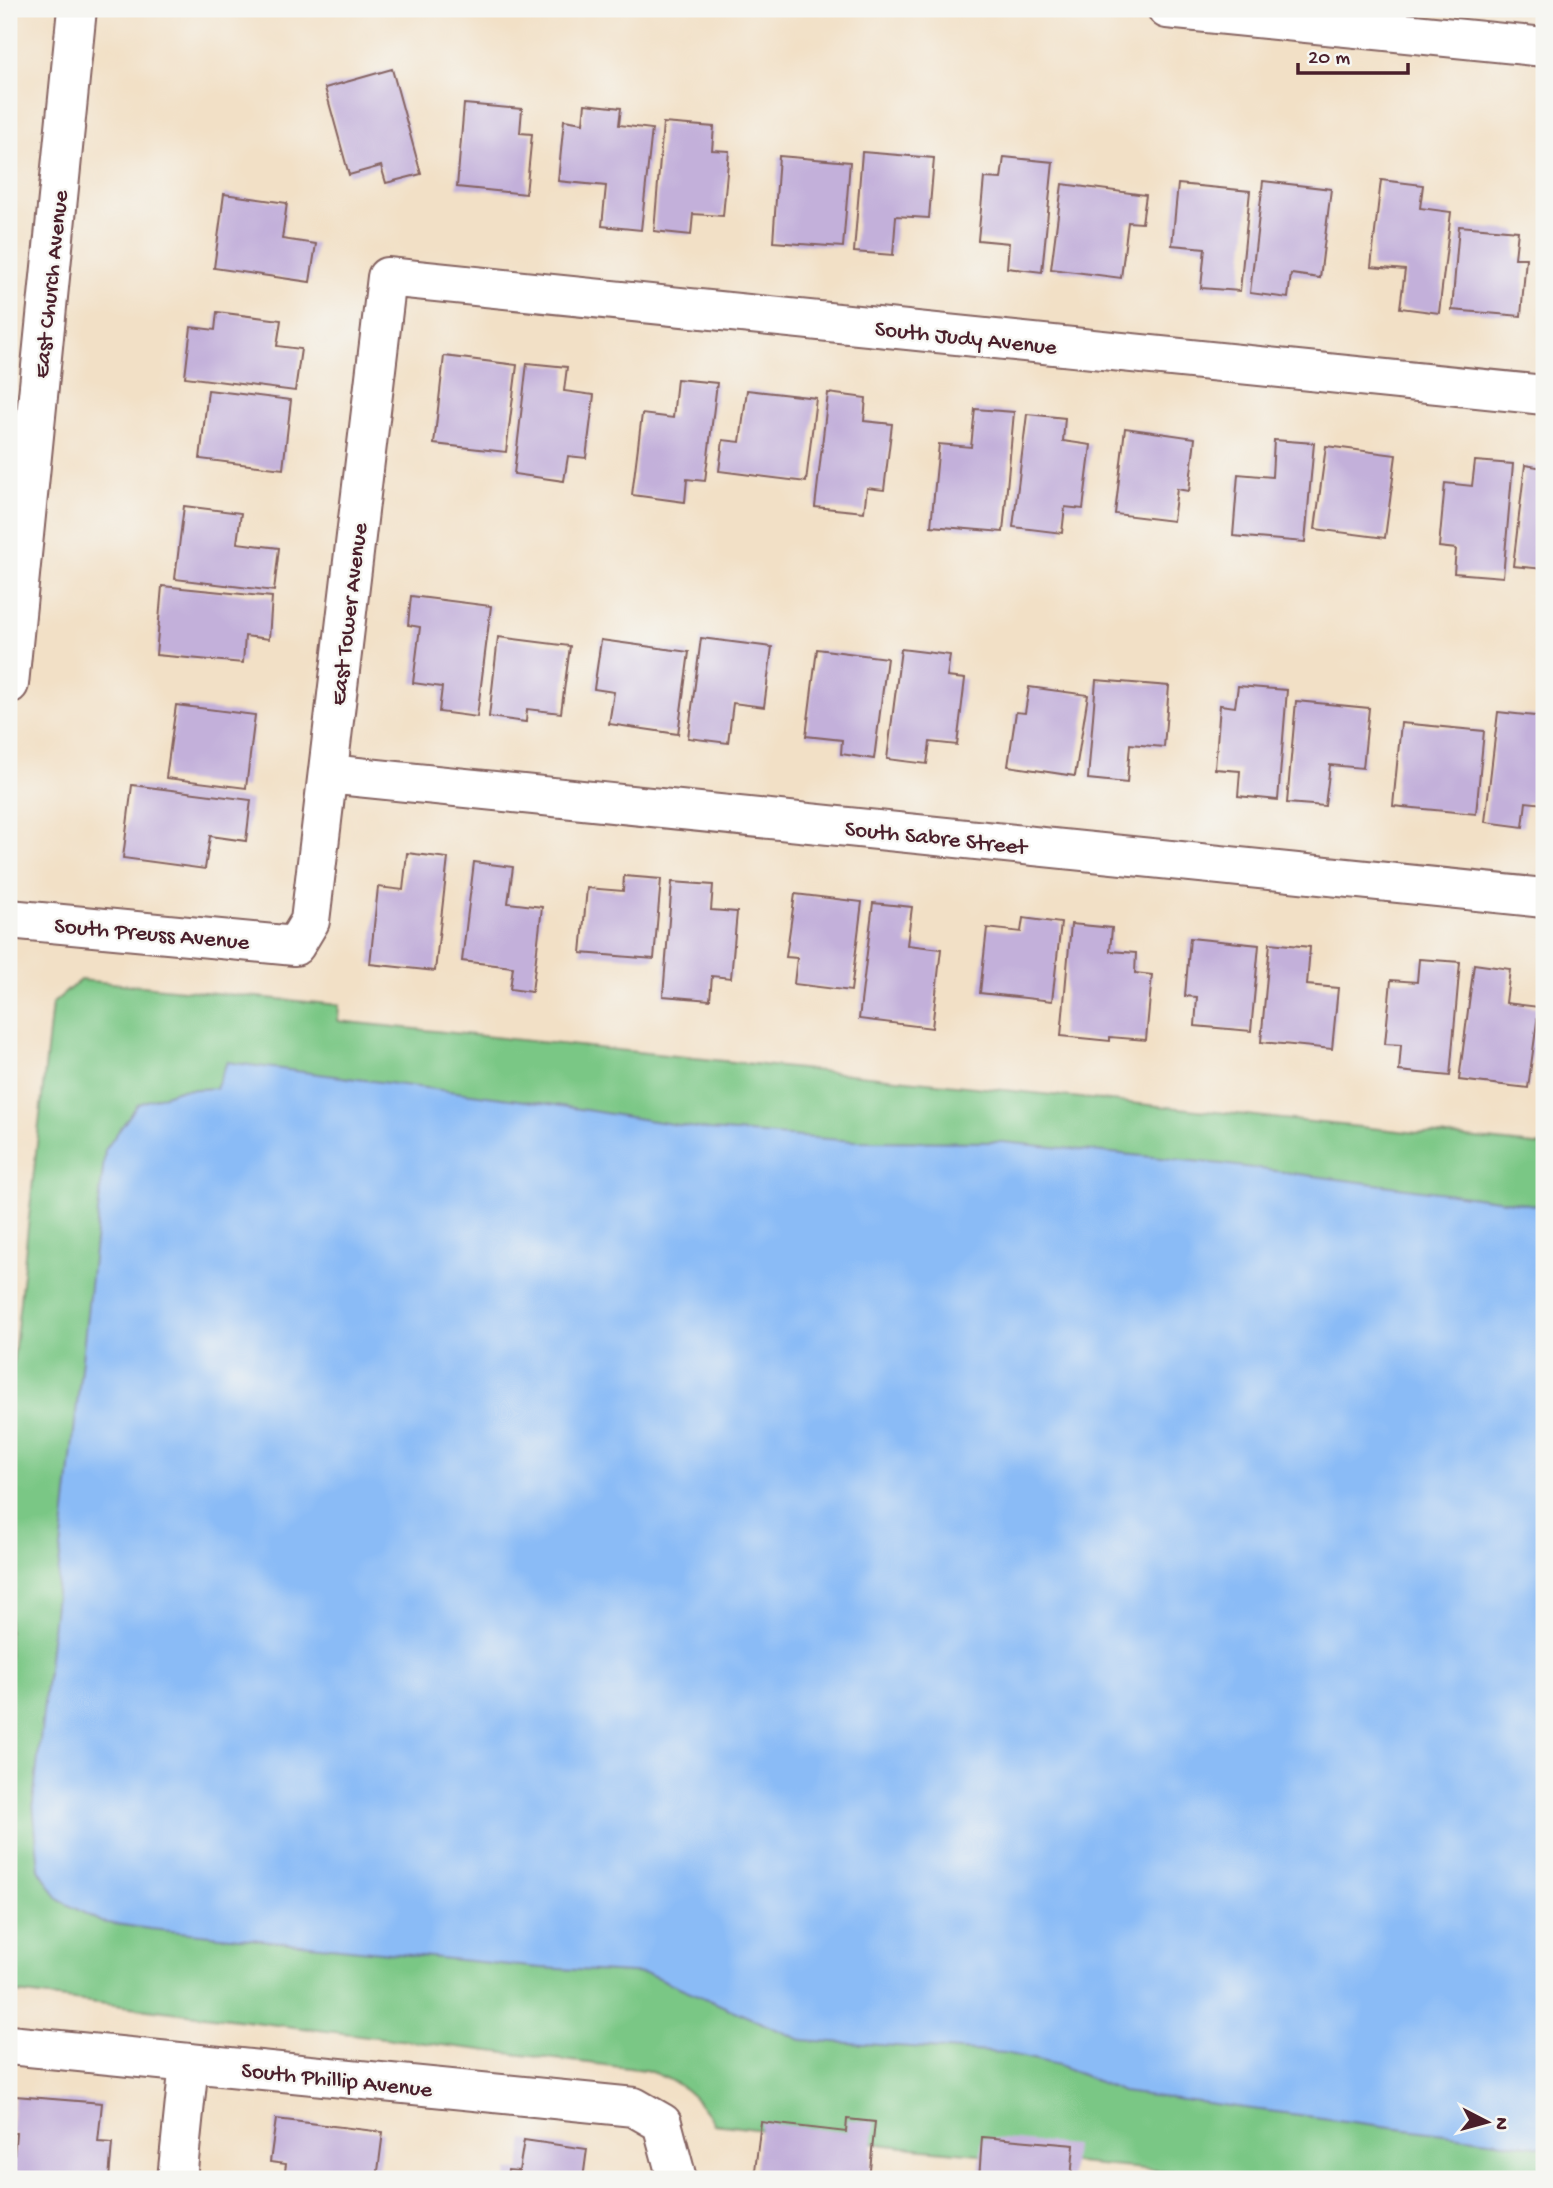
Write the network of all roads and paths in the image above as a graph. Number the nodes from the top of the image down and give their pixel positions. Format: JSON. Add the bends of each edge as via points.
{"nodes":[{"id":1,"x":77,"y":9,"type":"edge"},
{"id":2,"x":1167,"y":9,"type":"edge"},
{"id":3,"x":1544,"y":47,"type":"edge"},
{"id":4,"x":387,"y":278,"type":"joint"},
{"id":5,"x":1544,"y":395,"type":"edge"},
{"id":6,"x":10,"y":667,"type":"edge"},
{"id":7,"x":328,"y":774,"type":"junction"},
{"id":8,"x":1544,"y":898,"type":"edge"},
{"id":9,"x":9,"y":919,"type":"edge"},
{"id":10,"x":295,"y":946,"type":"joint"},
{"id":11,"x":9,"y":2045,"type":"edge"},
{"id":12,"x":189,"y":2063,"type":"junction"},
{"id":13,"x":177,"y":2179,"type":"edge"},
{"id":14,"x":677,"y":2179,"type":"edge"}],
"edges":[{"from":1,"to":6,"type":"street","name":"East Church Avenue"},
{"from":2,"to":3,"type":"street"},
{"from":4,"to":5,"type":"street","name":"South Judy Avenue"},
{"from":4,"to":7,"type":"street","name":"East Tower Avenue"},
{"from":7,"to":8,"type":"street","name":"South Sabre Street"},
{"from":7,"to":10,"type":"street","name":"East Tower Avenue","via":[[310,921]]},
{"from":9,"to":10,"type":"street","name":"South Preuss Avenue"},
{"from":11,"to":12,"type":"street","name":"South Phillip Avenue"},
{"from":12,"to":13,"type":"street"},
{"from":12,"to":14,"type":"street","name":"South Phillip Avenue","via":[[634,2107],[662,2123]]}]}
